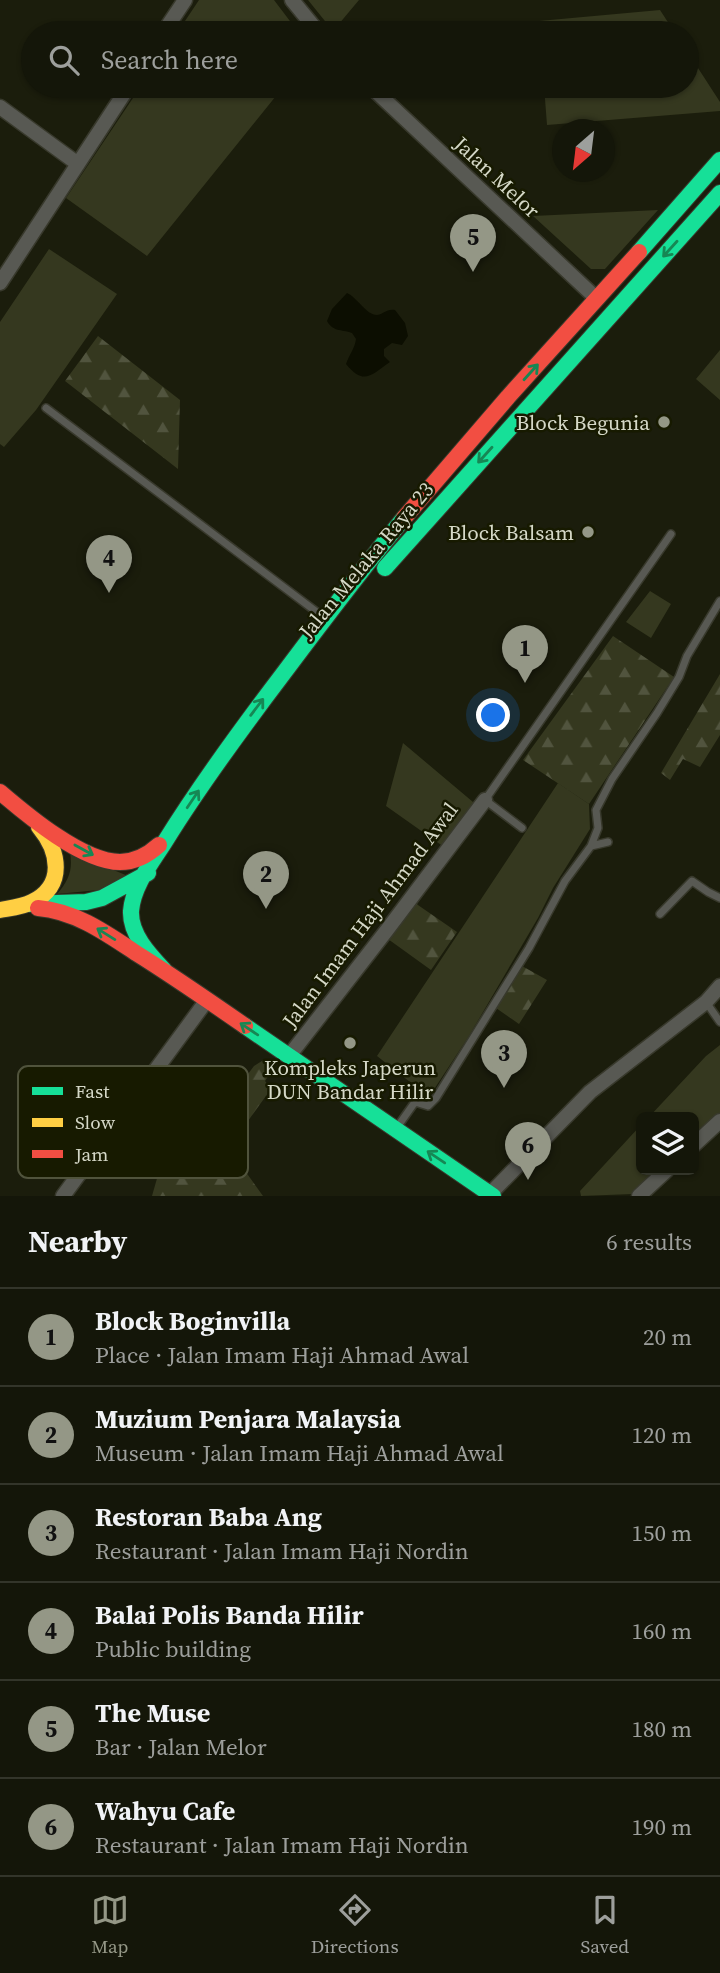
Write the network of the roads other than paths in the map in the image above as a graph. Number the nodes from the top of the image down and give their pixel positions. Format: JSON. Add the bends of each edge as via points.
{"nodes":[{"id":1,"x":185,"y":0,"type":"edge"},
{"id":2,"x":292,"y":0,"type":"edge"},
{"id":3,"x":171,"y":21,"type":"edge"},
{"id":4,"x":309,"y":21,"type":"edge"},
{"id":5,"x":121,"y":98,"type":"edge"},
{"id":6,"x":393,"y":98,"type":"edge"},
{"id":7,"x":0,"y":107,"type":"edge"},
{"id":8,"x":719,"y":163,"type":"edge"},
{"id":9,"x":78,"y":164,"type":"junction"},
{"id":10,"x":720,"y":193,"type":"edge"},
{"id":11,"x":0,"y":283,"type":"edge"},
{"id":12,"x":596,"y":298,"type":"junction"},
{"id":13,"x":46,"y":408,"type":"dead end"},
{"id":14,"x":437,"y":478,"type":"junction"},
{"id":15,"x":452,"y":491,"type":"junction"},
{"id":16,"x":671,"y":534,"type":"dead end"},
{"id":17,"x":720,"y":601,"type":"edge"},
{"id":18,"x":325,"y":619,"type":"junction"},
{"id":19,"x":0,"y":792,"type":"edge"},
{"id":20,"x":485,"y":800,"type":"junction"},
{"id":21,"x":26,"y":814,"type":"junction"},
{"id":22,"x":522,"y":828,"type":"dead end"},
{"id":23,"x":169,"y":835,"type":"junction"},
{"id":24,"x":608,"y":842,"type":"dead end"},
{"id":25,"x":591,"y":846,"type":"junction"},
{"id":26,"x":144,"y":875,"type":"junction"},
{"id":27,"x":720,"y":898,"type":"edge"},
{"id":28,"x":24,"y":905,"type":"junction"},
{"id":29,"x":0,"y":910,"type":"edge"},
{"id":30,"x":660,"y":914,"type":"dead end"},
{"id":31,"x":163,"y":970,"type":"junction"},
{"id":32,"x":720,"y":986,"type":"edge"},
{"id":33,"x":207,"y":1000,"type":"junction"},
{"id":34,"x":706,"y":1002,"type":"junction"},
{"id":35,"x":720,"y":1022,"type":"edge"},
{"id":36,"x":289,"y":1056,"type":"junction"},
{"id":37,"x":159,"y":1066,"type":"edge"},
{"id":38,"x":720,"y":1121,"type":"edge"},
{"id":39,"x":396,"y":1129,"type":"junction"},
{"id":40,"x":699,"y":1140,"type":"edge"},
{"id":41,"x":662,"y":1175,"type":"edge"},
{"id":42,"x":76,"y":1178,"type":"edge"},
{"id":43,"x":491,"y":1195,"type":"edge"},
{"id":44,"x":63,"y":1196,"type":"edge"},
{"id":45,"x":639,"y":1196,"type":"edge"}],
"edges":[{"from":1,"to":3,"type":"street"},
{"from":2,"to":4,"type":"street"},
{"from":5,"to":9,"type":"street"},
{"from":6,"to":12,"type":"street","name":"Jalan Melor"},
{"from":7,"to":9,"type":"street"},
{"from":8,"to":12,"type":"main road","name":"Jalan Melaka Raya 23"},
{"from":9,"to":11,"type":"street"},
{"from":10,"to":15,"type":"main road","name":"Jalan Melaka Raya 23","one_way":true},
{"from":14,"to":12,"type":"main road","name":"Jalan Melaka Raya 23","one_way":true},
{"from":13,"to":18,"type":"lane"},
{"from":14,"to":15,"type":"main road"},
{"from":14,"to":18,"type":"main road","name":"Jalan Melaka Raya 23"},
{"from":15,"to":26,"type":"main road","name":"Jalan Melaka Raya 23","via":[[307,663],[173,854]]},
{"from":16,"to":20,"type":"lane"},
{"from":17,"to":25,"type":"lane","via":[[679,677],[612,779],[596,810],[598,828]]},
{"from":23,"to":18,"type":"main road","name":"Jalan Melaka Raya 23","one_way":true,"via":[[237,734]]},
{"from":19,"to":21,"type":"main road"},
{"from":20,"to":22,"type":"lane"},
{"from":20,"to":36,"type":"street","name":"Jalan Imam Haji Ahmad Awal"},
{"from":21,"to":23,"type":"main road","one_way":true,"via":[[84,851],[117,863],[140,860]]},
{"from":21,"to":28,"type":"main road","via":[[55,851],[56,863],[51,886]]},
{"from":23,"to":26,"type":"main road"},
{"from":24,"to":25,"type":"lane"},
{"from":25,"to":39,"type":"lane","via":[[565,881],[436,1098],[428,1106],[415,1102]]},
{"from":26,"to":28,"type":"main road","name":"Jalan Melaka Raya 23","via":[[102,898]]},
{"from":26,"to":31,"type":"main road","via":[[132,901],[133,924]]},
{"from":27,"to":30,"type":"lane","via":[[692,881]]},
{"from":28,"to":29,"type":"main road"},
{"from":31,"to":28,"type":"main road","one_way":true,"via":[[96,927],[52,909]]},
{"from":31,"to":33,"type":"main road"},
{"from":32,"to":34,"type":"street"},
{"from":36,"to":33,"type":"main road","one_way":true},
{"from":33,"to":37,"type":"street"},
{"from":34,"to":35,"type":"lane"},
{"from":34,"to":43,"type":"street","via":[[590,1092]]},
{"from":36,"to":39,"type":"main road"},
{"from":38,"to":40,"type":"street"},
{"from":43,"to":39,"type":"main road","one_way":true},
{"from":41,"to":45,"type":"street"},
{"from":42,"to":44,"type":"street"}]}
